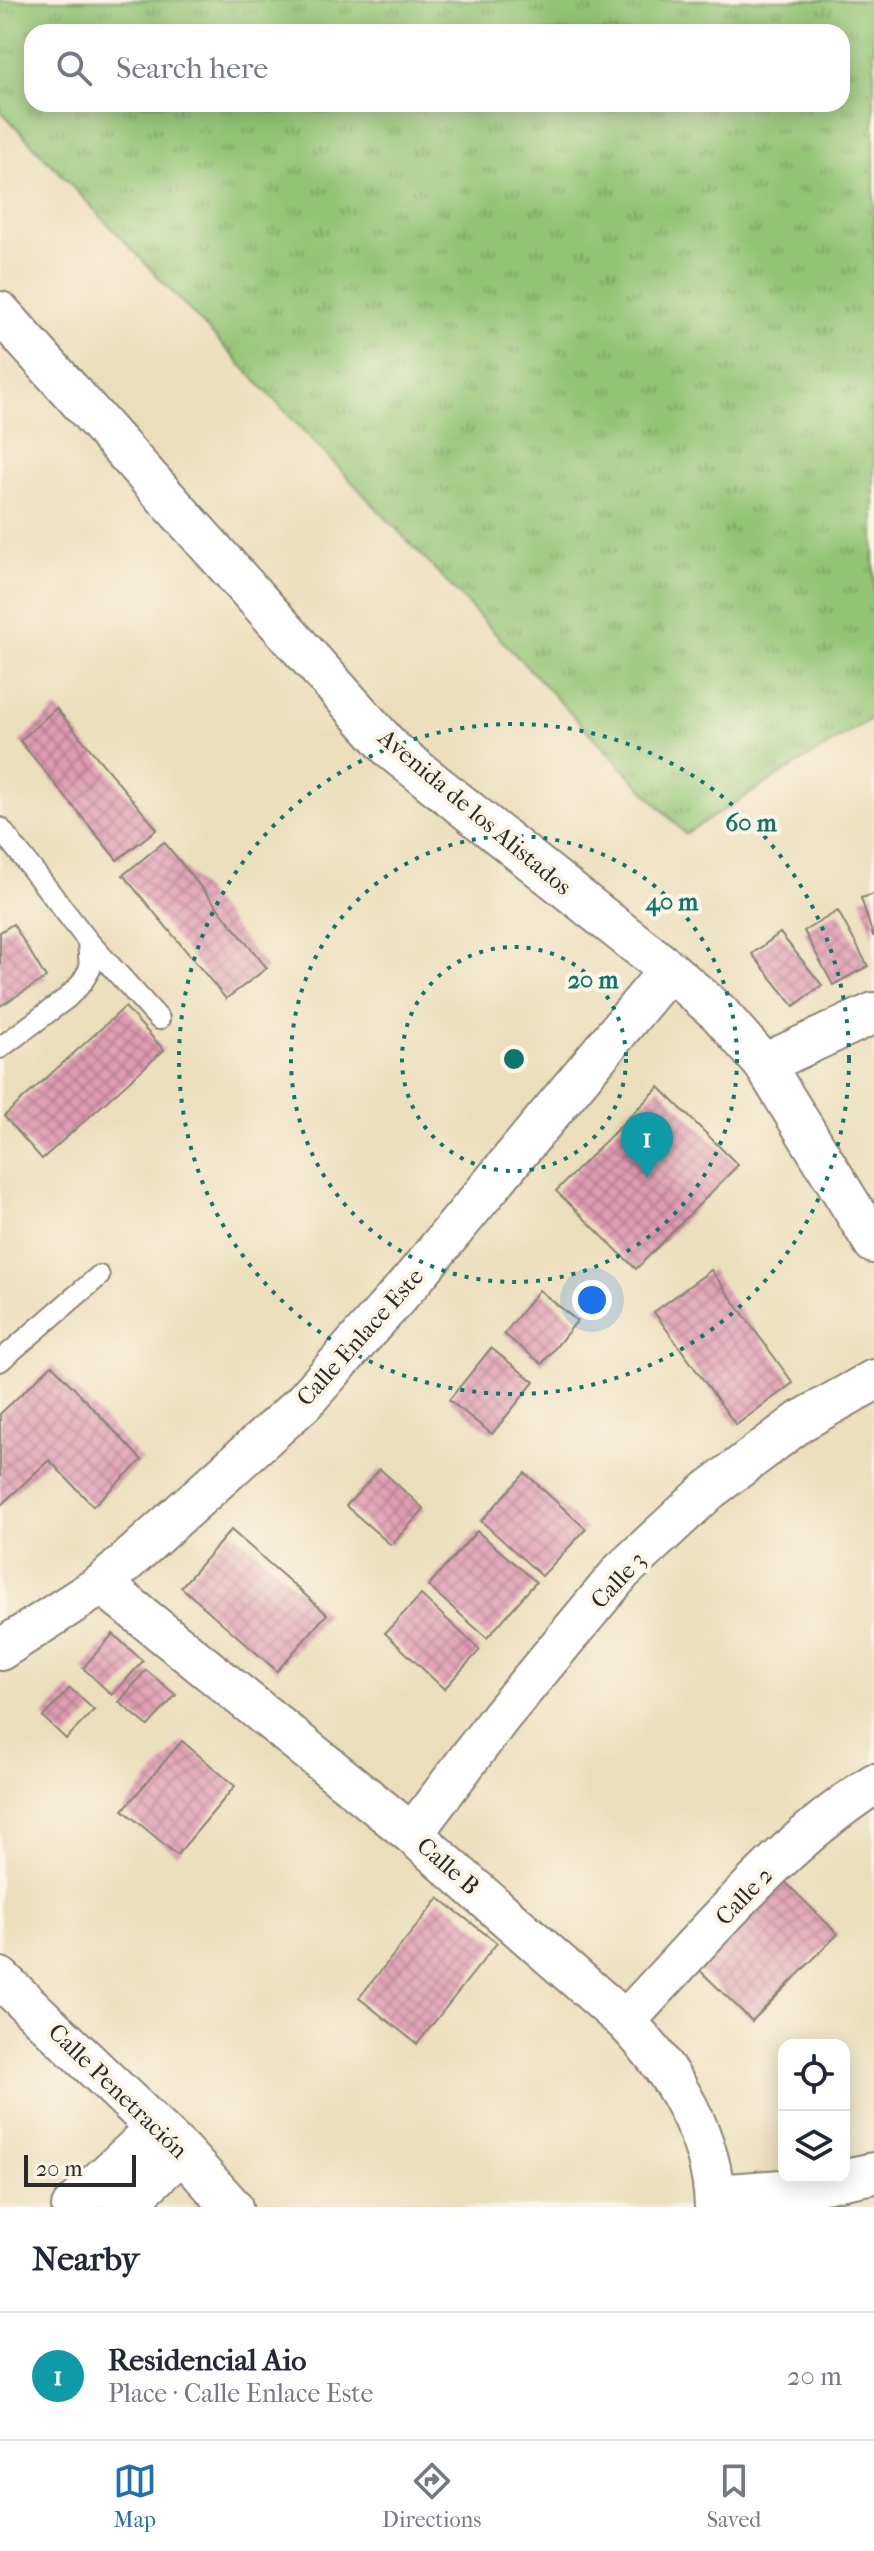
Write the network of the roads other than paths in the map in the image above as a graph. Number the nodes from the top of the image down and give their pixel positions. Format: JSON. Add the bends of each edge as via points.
{"nodes":[{"id":1,"x":0,"y":312,"type":"edge"},
{"id":2,"x":0,"y":828,"type":"edge"},
{"id":3,"x":88,"y":941,"type":"junction"},
{"id":4,"x":669,"y":970,"type":"junction"},
{"id":5,"x":874,"y":1013,"type":"edge"},
{"id":6,"x":159,"y":1019,"type":"dead end"},
{"id":7,"x":0,"y":1048,"type":"edge"},
{"id":8,"x":764,"y":1064,"type":"junction"},
{"id":9,"x":862,"y":1201,"type":"edge"},
{"id":10,"x":874,"y":1243,"type":"edge"},
{"id":11,"x":99,"y":1276,"type":"dead end"},
{"id":12,"x":0,"y":1361,"type":"edge"},
{"id":13,"x":874,"y":1380,"type":"edge"},
{"id":14,"x":102,"y":1584,"type":"junction"},
{"id":15,"x":0,"y":1650,"type":"edge"},
{"id":16,"x":874,"y":1784,"type":"edge"},
{"id":17,"x":412,"y":1834,"type":"junction"},
{"id":18,"x":0,"y":1978,"type":"edge"},
{"id":19,"x":625,"y":2021,"type":"junction"},
{"id":20,"x":169,"y":2140,"type":"junction"},
{"id":21,"x":874,"y":2173,"type":"edge"},
{"id":22,"x":715,"y":2201,"type":"edge"},
{"id":23,"x":72,"y":2207,"type":"edge"},
{"id":24,"x":123,"y":2207,"type":"edge"},
{"id":25,"x":232,"y":2207,"type":"edge"}],
"edges":[{"from":1,"to":4,"type":"street","name":"Avenida de los Alistados","via":[[392,750]]},
{"from":2,"to":3,"type":"lane"},
{"from":3,"to":6,"type":"lane"},
{"from":3,"to":7,"type":"lane","via":[[90,969],[81,984]]},
{"from":4,"to":8,"type":"street","name":"Avenida de los Alistados","via":[[719,1013]]},
{"from":4,"to":14,"type":"street","name":"Calle Enlace Este","via":[[303,1403]]},
{"from":5,"to":8,"type":"street"},
{"from":8,"to":9,"type":"street","name":"Avenida de los Alistados"},
{"from":9,"to":10,"type":"street","name":"Avenida de los Alistados"},
{"from":11,"to":12,"type":"lane"},
{"from":13,"to":17,"type":"street","name":"Calle 3","via":[[789,1429],[708,1491],[622,1571],[501,1716]]},
{"from":14,"to":15,"type":"street","name":"Calle Enlace Este"},
{"from":14,"to":17,"type":"street","name":"Calle B"},
{"from":16,"to":19,"type":"street","name":"Calle 2","via":[[819,1823],[775,1864]]},
{"from":17,"to":19,"type":"street","name":"Calle B"},
{"from":18,"to":20,"type":"street","name":"Calle Penetración"},
{"from":19,"to":22,"type":"street","name":"Calle B","via":[[652,2049],[689,2110],[715,2178]]},
{"from":20,"to":23,"type":"street"},
{"from":20,"to":24,"type":"street"},
{"from":20,"to":25,"type":"street","name":"Calle Penetración"},
{"from":21,"to":22,"type":"street"}]}
